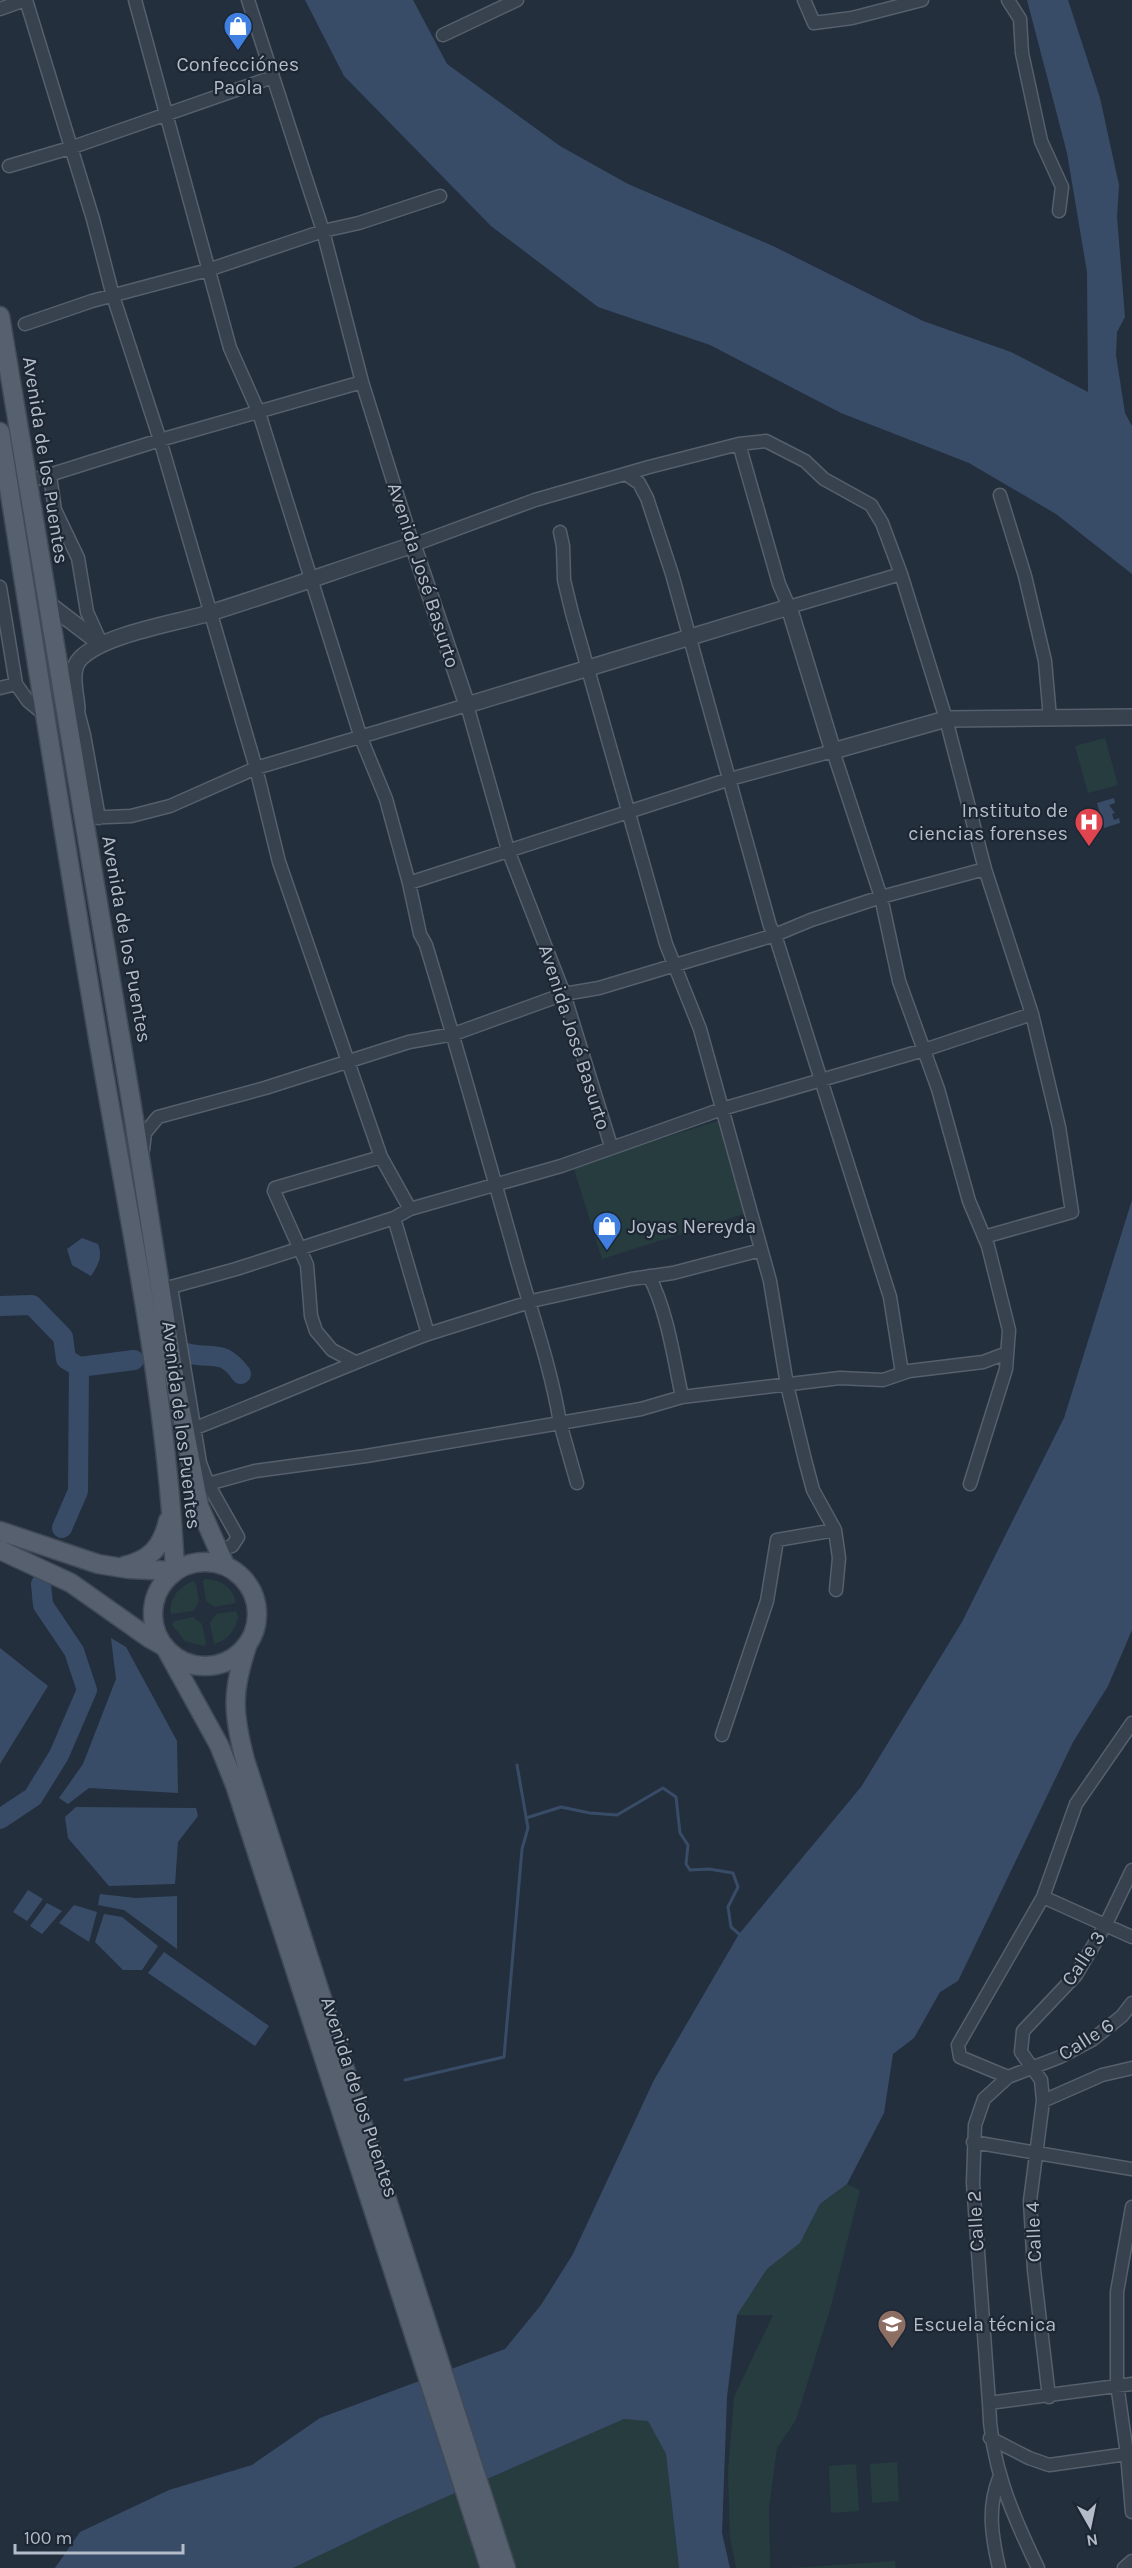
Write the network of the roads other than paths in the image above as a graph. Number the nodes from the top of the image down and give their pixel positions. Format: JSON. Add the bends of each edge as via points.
{"nodes":[{"id":1,"x":25,"y":0,"type":"edge"},
{"id":2,"x":135,"y":0,"type":"edge"},
{"id":3,"x":248,"y":0,"type":"edge"},
{"id":4,"x":517,"y":0,"type":"edge"},
{"id":5,"x":804,"y":0,"type":"edge"},
{"id":6,"x":922,"y":0,"type":"edge"},
{"id":7,"x":1008,"y":0,"type":"edge"},
{"id":8,"x":0,"y":9,"type":"edge"},
{"id":9,"x":443,"y":34,"type":"dead end"},
{"id":10,"x":273,"y":77,"type":"junction"},
{"id":11,"x":166,"y":115,"type":"junction"},
{"id":12,"x":70,"y":148,"type":"junction"},
{"id":13,"x":9,"y":166,"type":"dead end"},
{"id":14,"x":440,"y":196,"type":"dead end"},
{"id":15,"x":1059,"y":211,"type":"dead end"},
{"id":16,"x":323,"y":231,"type":"junction"},
{"id":17,"x":208,"y":270,"type":"junction"},
{"id":18,"x":113,"y":296,"type":"junction"},
{"id":19,"x":0,"y":316,"type":"edge"},
{"id":20,"x":25,"y":324,"type":"dead end"},
{"id":21,"x":362,"y":382,"type":"junction"},
{"id":22,"x":259,"y":413,"type":"junction"},
{"id":23,"x":0,"y":432,"type":"edge"},
{"id":24,"x":160,"y":440,"type":"junction"},
{"id":25,"x":739,"y":444,"type":"junction"},
{"id":26,"x":626,"y":474,"type":"junction"},
{"id":27,"x":50,"y":476,"type":"junction"},
{"id":28,"x":27,"y":482,"type":"junction"},
{"id":29,"x":1000,"y":495,"type":"dead end"},
{"id":30,"x":560,"y":532,"type":"dead end"},
{"id":31,"x":413,"y":545,"type":"junction"},
{"id":32,"x":901,"y":574,"type":"junction"},
{"id":33,"x":312,"y":579,"type":"junction"},
{"id":34,"x":0,"y":587,"type":"edge"},
{"id":35,"x":28,"y":602,"type":"junction"},
{"id":36,"x":46,"y":602,"type":"junction"},
{"id":37,"x":789,"y":607,"type":"junction"},
{"id":38,"x":211,"y":613,"type":"junction"},
{"id":39,"x":6,"y":621,"type":"junction"},
{"id":40,"x":689,"y":636,"type":"junction"},
{"id":41,"x":101,"y":644,"type":"junction"},
{"id":42,"x":588,"y":668,"type":"junction"},
{"id":43,"x":16,"y":684,"type":"junction"},
{"id":44,"x":0,"y":688,"type":"edge"},
{"id":45,"x":467,"y":705,"type":"junction"},
{"id":46,"x":71,"y":711,"type":"junction"},
{"id":47,"x":47,"y":717,"type":"junction"},
{"id":48,"x":1132,"y":717,"type":"edge"},
{"id":49,"x":1050,"y":718,"type":"junction"},
{"id":50,"x":946,"y":719,"type":"junction"},
{"id":51,"x":361,"y":738,"type":"junction"},
{"id":52,"x":833,"y":751,"type":"junction"},
{"id":53,"x":256,"y":768,"type":"junction"},
{"id":54,"x":730,"y":779,"type":"junction"},
{"id":55,"x":628,"y":814,"type":"junction"},
{"id":56,"x":91,"y":818,"type":"junction"},
{"id":57,"x":508,"y":850,"type":"junction"},
{"id":58,"x":985,"y":869,"type":"junction"},
{"id":59,"x":410,"y":883,"type":"junction"},
{"id":60,"x":881,"y":897,"type":"junction"},
{"id":61,"x":775,"y":935,"type":"junction"},
{"id":62,"x":673,"y":964,"type":"junction"},
{"id":63,"x":564,"y":994,"type":"junction"},
{"id":64,"x":1032,"y":1014,"type":"junction"},
{"id":65,"x":454,"y":1034,"type":"junction"},
{"id":66,"x":924,"y":1050,"type":"junction"},
{"id":67,"x":347,"y":1060,"type":"junction"},
{"id":68,"x":820,"y":1079,"type":"junction"},
{"id":69,"x":722,"y":1109,"type":"junction"},
{"id":70,"x":611,"y":1146,"type":"junction"},
{"id":71,"x":381,"y":1157,"type":"junction"},
{"id":72,"x":140,"y":1165,"type":"junction"},
{"id":73,"x":497,"y":1184,"type":"junction"},
{"id":74,"x":410,"y":1209,"type":"junction"},
{"id":75,"x":394,"y":1218,"type":"junction"},
{"id":76,"x":984,"y":1237,"type":"junction"},
{"id":77,"x":301,"y":1249,"type":"junction"},
{"id":78,"x":761,"y":1250,"type":"junction"},
{"id":79,"x":649,"y":1276,"type":"junction"},
{"id":80,"x":166,"y":1286,"type":"junction"},
{"id":81,"x":528,"y":1302,"type":"junction"},
{"id":82,"x":428,"y":1334,"type":"junction"},
{"id":83,"x":1007,"y":1353,"type":"junction"},
{"id":84,"x":356,"y":1362,"type":"junction"},
{"id":85,"x":902,"y":1373,"type":"junction"},
{"id":86,"x":787,"y":1385,"type":"junction"},
{"id":87,"x":682,"y":1397,"type":"junction"},
{"id":88,"x":560,"y":1423,"type":"junction"},
{"id":89,"x":193,"y":1429,"type":"junction"},
{"id":90,"x":577,"y":1483,"type":"dead end"},
{"id":91,"x":208,"y":1484,"type":"junction"},
{"id":92,"x":970,"y":1484,"type":"dead end"},
{"id":93,"x":172,"y":1502,"type":"junction"},
{"id":94,"x":835,"y":1530,"type":"junction"},
{"id":95,"x":0,"y":1531,"type":"edge"},
{"id":96,"x":0,"y":1550,"type":"edge"},
{"id":97,"x":221,"y":1558,"type":"junction"},
{"id":98,"x":110,"y":1567,"type":"junction"},
{"id":99,"x":174,"y":1571,"type":"junction"},
{"id":100,"x":836,"y":1590,"type":"dead end"},
{"id":101,"x":248,"y":1643,"type":"junction"},
{"id":102,"x":159,"y":1644,"type":"junction"},
{"id":103,"x":1132,"y":1723,"type":"edge"},
{"id":104,"x":722,"y":1735,"type":"dead end"},
{"id":105,"x":1132,"y":1870,"type":"edge"},
{"id":106,"x":1042,"y":1897,"type":"junction"},
{"id":107,"x":1106,"y":1924,"type":"junction"},
{"id":108,"x":1132,"y":1937,"type":"edge"},
{"id":109,"x":1132,"y":2003,"type":"edge"},
{"id":110,"x":1034,"y":2068,"type":"junction"},
{"id":111,"x":1132,"y":2068,"type":"edge"},
{"id":112,"x":1008,"y":2077,"type":"junction"},
{"id":113,"x":1043,"y":2101,"type":"junction"},
{"id":114,"x":974,"y":2142,"type":"junction"},
{"id":115,"x":1036,"y":2152,"type":"junction"},
{"id":116,"x":1132,"y":2169,"type":"edge"},
{"id":117,"x":1132,"y":2207,"type":"edge"},
{"id":118,"x":411,"y":2302,"type":"junction"},
{"id":119,"x":1117,"y":2384,"type":"junction"},
{"id":120,"x":1132,"y":2384,"type":"edge"},
{"id":121,"x":1049,"y":2397,"type":"junction"},
{"id":122,"x":989,"y":2403,"type":"junction"},
{"id":123,"x":990,"y":2438,"type":"junction"},
{"id":124,"x":1127,"y":2454,"type":"junction"},
{"id":125,"x":999,"y":2478,"type":"junction"},
{"id":126,"x":1132,"y":2512,"type":"edge"},
{"id":127,"x":1132,"y":2561,"type":"edge"},
{"id":128,"x":490,"y":2568,"type":"edge"},
{"id":129,"x":506,"y":2568,"type":"edge"},
{"id":130,"x":999,"y":2568,"type":"edge"},
{"id":131,"x":1038,"y":2568,"type":"edge"},
{"id":132,"x":1124,"y":2568,"type":"edge"}],
"edges":[{"from":1,"to":8,"type":"street"},
{"from":1,"to":12,"type":"street"},
{"from":2,"to":11,"type":"street"},
{"from":3,"to":10,"type":"street","name":"Avenida José Basurto"},
{"from":4,"to":9,"type":"street"},
{"from":5,"to":6,"type":"street","via":[[814,23],[852,18]]},
{"from":7,"to":15,"type":"street","via":[[1020,19],[1022,53],[1041,141],[1062,187]]},
{"from":10,"to":11,"type":"street"},
{"from":10,"to":16,"type":"street","name":"Avenida José Basurto"},
{"from":11,"to":12,"type":"street"},
{"from":11,"to":17,"type":"street"},
{"from":12,"to":13,"type":"street"},
{"from":12,"to":18,"type":"street"},
{"from":14,"to":16,"type":"street"},
{"from":16,"to":17,"type":"street"},
{"from":16,"to":21,"type":"street","name":"Avenida José Basurto"},
{"from":17,"to":18,"type":"street"},
{"from":17,"to":22,"type":"street","via":[[230,348]]},
{"from":18,"to":20,"type":"street"},
{"from":18,"to":24,"type":"street"},
{"from":19,"to":28,"type":"main road","name":"Avenida de los Puentes"},
{"from":21,"to":22,"type":"street"},
{"from":21,"to":31,"type":"street","name":"Avenida José Basurto"},
{"from":22,"to":24,"type":"street"},
{"from":22,"to":33,"type":"street"},
{"from":23,"to":35,"type":"main road","name":"Avenida de los Puentes"},
{"from":24,"to":27,"type":"street"},
{"from":24,"to":38,"type":"street"},
{"from":25,"to":26,"type":"street"},
{"from":25,"to":32,"type":"street","via":[[766,441],[805,461],[824,479],[871,505]]},
{"from":25,"to":37,"type":"street"},
{"from":26,"to":31,"type":"street","via":[[535,500]]},
{"from":26,"to":40,"type":"street","via":[[639,483],[646,498]]},
{"from":27,"to":28,"type":"street"},
{"from":27,"to":41,"type":"street","via":[[55,510],[78,558],[87,612]]},
{"from":28,"to":36,"type":"main road","name":"Avenida de los Puentes"},
{"from":29,"to":49,"type":"street","via":[[1045,660]]},
{"from":30,"to":42,"type":"street","via":[[564,580]]},
{"from":31,"to":33,"type":"street"},
{"from":31,"to":45,"type":"street","name":"Avenida José Basurto"},
{"from":32,"to":37,"type":"street"},
{"from":32,"to":50,"type":"street"},
{"from":33,"to":38,"type":"street"},
{"from":33,"to":51,"type":"street"},
{"from":34,"to":39,"type":"street"},
{"from":35,"to":39,"type":"street","via":[[9,614]]},
{"from":35,"to":47,"type":"main road","name":"Avenida de los Puentes"},
{"from":36,"to":41,"type":"street"},
{"from":36,"to":46,"type":"main road","name":"Avenida de los Puentes"},
{"from":37,"to":40,"type":"street"},
{"from":37,"to":52,"type":"street"},
{"from":38,"to":41,"type":"street"},
{"from":38,"to":53,"type":"street"},
{"from":39,"to":43,"type":"street"},
{"from":40,"to":42,"type":"street"},
{"from":40,"to":54,"type":"street"},
{"from":41,"to":46,"type":"street","via":[[76,664]]},
{"from":42,"to":45,"type":"street"},
{"from":42,"to":55,"type":"street"},
{"from":43,"to":44,"type":"street"},
{"from":43,"to":47,"type":"street"},
{"from":45,"to":51,"type":"street"},
{"from":45,"to":57,"type":"street","name":"Avenida José Basurto"},
{"from":46,"to":56,"type":"main road","name":"Avenida de los Puentes"},
{"from":47,"to":93,"type":"main road","name":"Avenida de los Puentes","via":[[67,858],[155,1368]]},
{"from":48,"to":49,"type":"street"},
{"from":49,"to":50,"type":"street"},
{"from":50,"to":52,"type":"street"},
{"from":50,"to":58,"type":"street"},
{"from":51,"to":53,"type":"street"},
{"from":51,"to":59,"type":"street","via":[[386,799]]},
{"from":52,"to":54,"type":"street"},
{"from":52,"to":60,"type":"street"},
{"from":53,"to":56,"type":"street","via":[[170,806],[131,816]]},
{"from":53,"to":67,"type":"street","via":[[279,862]]},
{"from":54,"to":55,"type":"street"},
{"from":54,"to":61,"type":"street"},
{"from":55,"to":57,"type":"street"},
{"from":55,"to":62,"type":"street"},
{"from":56,"to":72,"type":"main road","name":"Avenida de los Puentes"},
{"from":57,"to":59,"type":"street"},
{"from":57,"to":63,"type":"street","name":"Avenida José Basurto"},
{"from":58,"to":60,"type":"street"},
{"from":58,"to":64,"type":"street"},
{"from":59,"to":65,"type":"street","via":[[420,933]]},
{"from":60,"to":61,"type":"street"},
{"from":60,"to":66,"type":"street","via":[[899,981]]},
{"from":61,"to":62,"type":"street"},
{"from":61,"to":68,"type":"street"},
{"from":62,"to":63,"type":"street","via":[[599,988]]},
{"from":62,"to":69,"type":"street","via":[[700,1029]]},
{"from":63,"to":65,"type":"street"},
{"from":63,"to":70,"type":"street","name":"Avenida José Basurto"},
{"from":64,"to":66,"type":"street"},
{"from":64,"to":76,"type":"street","via":[[1059,1127],[1072,1212]]},
{"from":65,"to":67,"type":"street"},
{"from":65,"to":73,"type":"street"},
{"from":66,"to":68,"type":"street"},
{"from":66,"to":76,"type":"street","via":[[969,1201]]},
{"from":67,"to":71,"type":"street"},
{"from":67,"to":72,"type":"street","via":[[265,1088],[158,1117],[146,1133]]},
{"from":68,"to":69,"type":"street"},
{"from":68,"to":85,"type":"street","via":[[890,1297]]},
{"from":69,"to":70,"type":"street"},
{"from":69,"to":78,"type":"street"},
{"from":70,"to":73,"type":"street","via":[[561,1166]]},
{"from":71,"to":74,"type":"street"},
{"from":71,"to":77,"type":"street","via":[[275,1188],[274,1195]]},
{"from":72,"to":80,"type":"main road","name":"Avenida de los Puentes"},
{"from":73,"to":74,"type":"street"},
{"from":73,"to":81,"type":"street"},
{"from":74,"to":75,"type":"street"},
{"from":75,"to":77,"type":"street"},
{"from":75,"to":82,"type":"street"},
{"from":76,"to":83,"type":"street","via":[[1009,1330]]},
{"from":77,"to":80,"type":"street"},
{"from":77,"to":84,"type":"street","via":[[307,1265],[316,1331],[332,1350]]},
{"from":78,"to":79,"type":"street","via":[[673,1274]]},
{"from":78,"to":86,"type":"street"},
{"from":79,"to":81,"type":"street"},
{"from":79,"to":87,"type":"street","via":[[655,1286]]},
{"from":80,"to":89,"type":"street"},
{"from":80,"to":97,"type":"main road","name":"Avenida de los Puentes","via":[[173,1369],[197,1497]]},
{"from":81,"to":82,"type":"street"},
{"from":81,"to":88,"type":"street","via":[[546,1351]]},
{"from":82,"to":84,"type":"street"},
{"from":83,"to":85,"type":"street","via":[[983,1362]]},
{"from":83,"to":92,"type":"street","via":[[1004,1378]]},
{"from":84,"to":89,"type":"street"},
{"from":85,"to":86,"type":"street","via":[[882,1380],[840,1378]]},
{"from":86,"to":87,"type":"street"},
{"from":86,"to":94,"type":"street","via":[[813,1490]]},
{"from":87,"to":88,"type":"street","via":[[641,1409]]},
{"from":88,"to":90,"type":"street"},
{"from":88,"to":91,"type":"street","via":[[255,1471]]},
{"from":89,"to":91,"type":"street"},
{"from":91,"to":97,"type":"street","via":[[238,1537]]},
{"from":93,"to":98,"type":"main road","via":[[165,1535],[154,1552],[138,1562]]},
{"from":93,"to":99,"type":"main road","name":"Avenida de los Puentes"},
{"from":94,"to":100,"type":"street","via":[[839,1558]]},
{"from":94,"to":104,"type":"street","via":[[777,1540],[768,1601]]},
{"from":95,"to":98,"type":"main road"},
{"from":96,"to":102,"type":"main road","via":[[71,1583]]},
{"from":97,"to":99,"type":"main road"},
{"from":97,"to":101,"type":"main road","via":[[246,1582],[255,1598],[257,1617]]},
{"from":98,"to":99,"type":"main road"},
{"from":99,"to":102,"type":"main road","via":[[163,1582],[153,1603],[153,1625]]},
{"from":101,"to":102,"type":"main road","via":[[229,1660],[213,1665],[187,1663]]},
{"from":101,"to":118,"type":"main road","name":"Avenida de los Puentes","via":[[235,1685],[239,1736]]},
{"from":102,"to":118,"type":"main road","name":"Avenida de los Puentes","via":[[219,1745],[235,1785]]},
{"from":103,"to":106,"type":"street","via":[[1076,1804]]},
{"from":105,"to":107,"type":"street","name":"Calle 3"},
{"from":106,"to":107,"type":"street"},
{"from":106,"to":112,"type":"street","via":[[958,2045],[960,2057]]},
{"from":107,"to":108,"type":"street"},
{"from":107,"to":110,"type":"street","name":"Calle 3","via":[[1076,1975],[1023,2031],[1021,2052]]},
{"from":109,"to":110,"type":"street","name":"Calle 6","via":[[1092,2040]]},
{"from":110,"to":112,"type":"street","name":"Calle 2"},
{"from":110,"to":113,"type":"street","name":"Calle 4","via":[[1041,2080]]},
{"from":111,"to":113,"type":"street","via":[[1101,2075]]},
{"from":112,"to":114,"type":"street","name":"Calle 2","via":[[984,2098]]},
{"from":113,"to":115,"type":"street","name":"Calle 4"},
{"from":114,"to":115,"type":"street"},
{"from":114,"to":122,"type":"street","name":"Calle 2","via":[[977,2270]]},
{"from":115,"to":116,"type":"street"},
{"from":115,"to":121,"type":"street","name":"Calle 4","via":[[1030,2201]]},
{"from":117,"to":119,"type":"street","via":[[1116,2292]]},
{"from":118,"to":128,"type":"main road","name":"Avenida de los Puentes"},
{"from":118,"to":129,"type":"main road","name":"Avenida de los Puentes"},
{"from":119,"to":120,"type":"street"},
{"from":119,"to":121,"type":"street"},
{"from":119,"to":124,"type":"street"},
{"from":121,"to":122,"type":"street"},
{"from":122,"to":123,"type":"street","name":"Calle 2"},
{"from":123,"to":124,"type":"street","via":[[1049,2464]]},
{"from":123,"to":125,"type":"street","name":"Calle 2"},
{"from":124,"to":126,"type":"street"},
{"from":125,"to":130,"type":"street","via":[[991,2502],[992,2537]]},
{"from":125,"to":131,"type":"street","name":"Calle 2"},
{"from":127,"to":132,"type":"street"}]}
